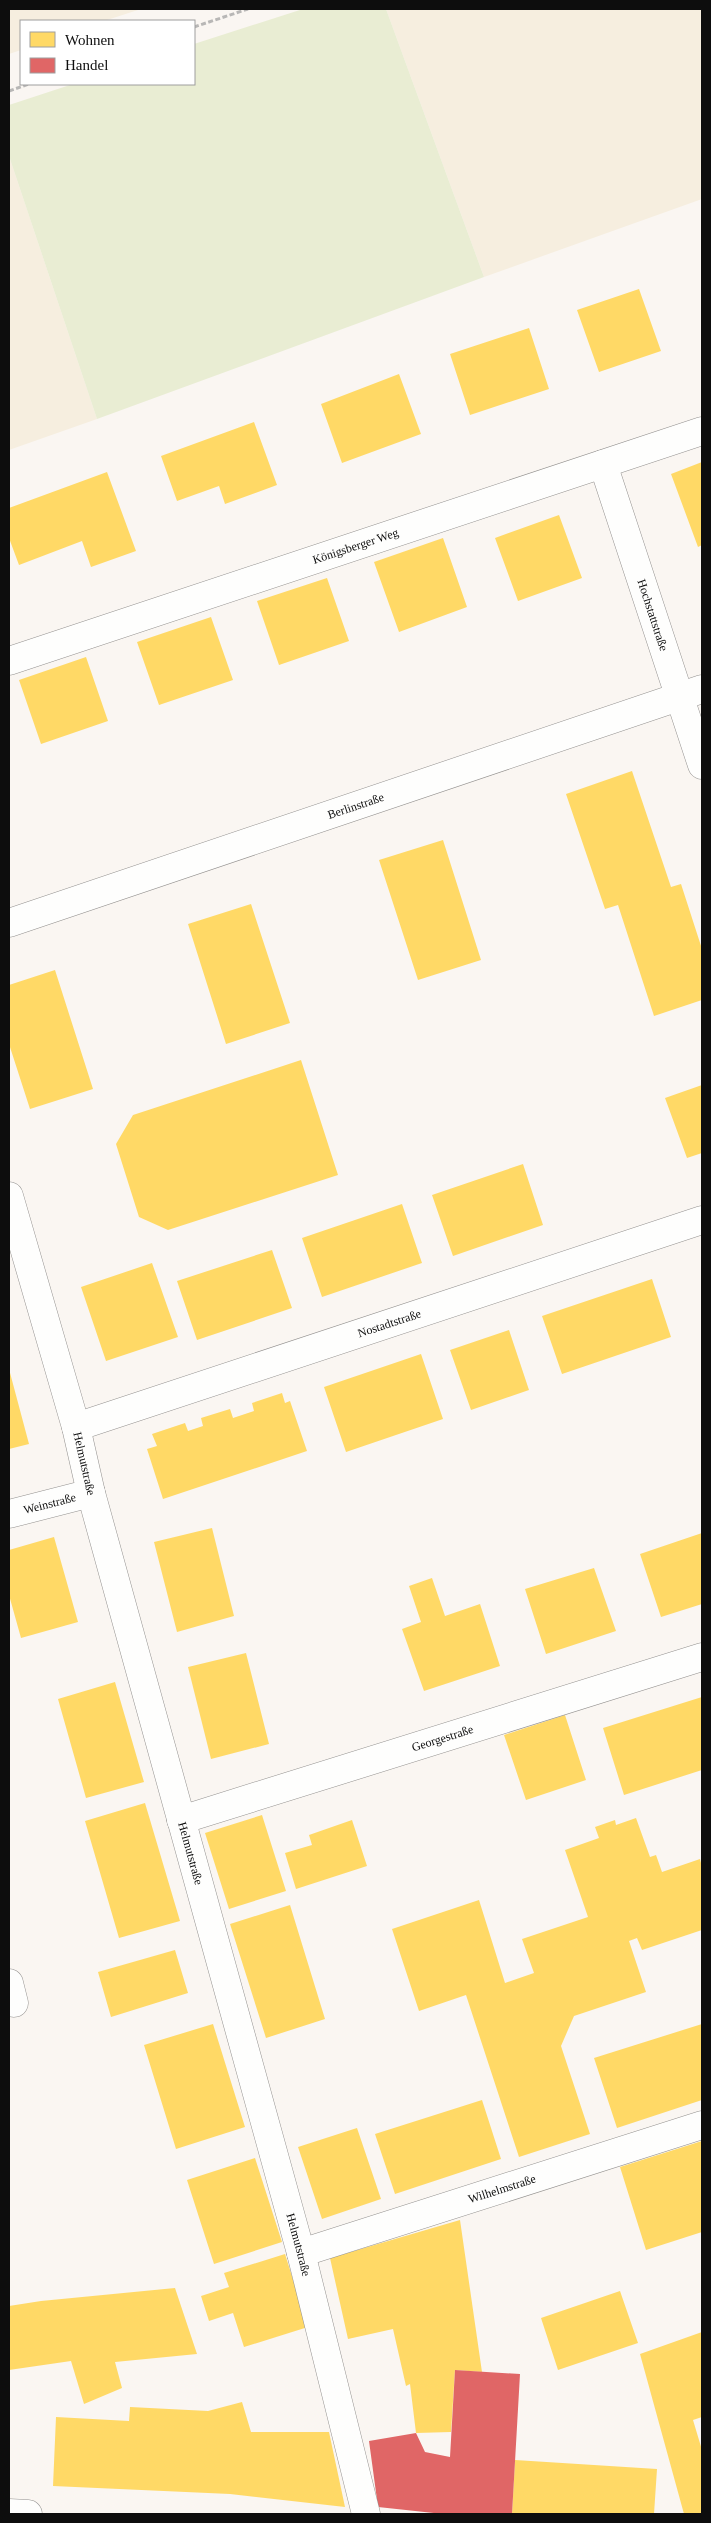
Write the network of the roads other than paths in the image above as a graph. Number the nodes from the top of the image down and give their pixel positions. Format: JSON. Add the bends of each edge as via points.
{"nodes":[{"id":1,"x":702,"y":431,"type":"edge"},
{"id":2,"x":603,"y":464,"type":"junction"},
{"id":3,"x":9,"y":662,"type":"edge"},
{"id":4,"x":692,"y":693,"type":"edge"},
{"id":5,"x":702,"y":765,"type":"edge"},
{"id":6,"x":9,"y":923,"type":"edge"},
{"id":7,"x":9,"y":1196,"type":"edge"},
{"id":8,"x":702,"y":1220,"type":"edge"},
{"id":9,"x":76,"y":1427,"type":"junction"},
{"id":10,"x":91,"y":1493,"type":"junction"},
{"id":11,"x":9,"y":1514,"type":"edge"},
{"id":12,"x":702,"y":1657,"type":"edge"},
{"id":13,"x":181,"y":1820,"type":"junction"},
{"id":14,"x":702,"y":2126,"type":"edge"},
{"id":15,"x":301,"y":2253,"type":"junction"},
{"id":16,"x":9,"y":2513,"type":"edge"},
{"id":17,"x":28,"y":2514,"type":"edge"},
{"id":18,"x":366,"y":2514,"type":"edge"}],
"edges":[{"from":1,"to":2,"type":"street","name":"Königsberger Weg"},
{"from":2,"to":3,"type":"street","name":"Königsberger Weg"},
{"from":2,"to":4,"type":"street","name":"Hochstattstraße"},
{"from":4,"to":5,"type":"street","name":"Hochstattstraße"},
{"from":4,"to":6,"type":"street","name":"Berlinstraße"},
{"from":7,"to":9,"type":"street","name":"Helmutstraße"},
{"from":8,"to":9,"type":"street","name":"Nostadtstraße"},
{"from":9,"to":10,"type":"street","name":"Helmutstraße"},
{"from":10,"to":11,"type":"street","name":"Weinstraße"},
{"from":10,"to":13,"type":"street","name":"Helmutstraße"},
{"from":12,"to":13,"type":"street","name":"Georgestraße"},
{"from":13,"to":15,"type":"street","name":"Helmutstraße"},
{"from":14,"to":15,"type":"street","name":"Wilhelmstraße"},
{"from":15,"to":18,"type":"street","name":"Helmutstraße"},
{"from":16,"to":17,"type":"street"}]}
